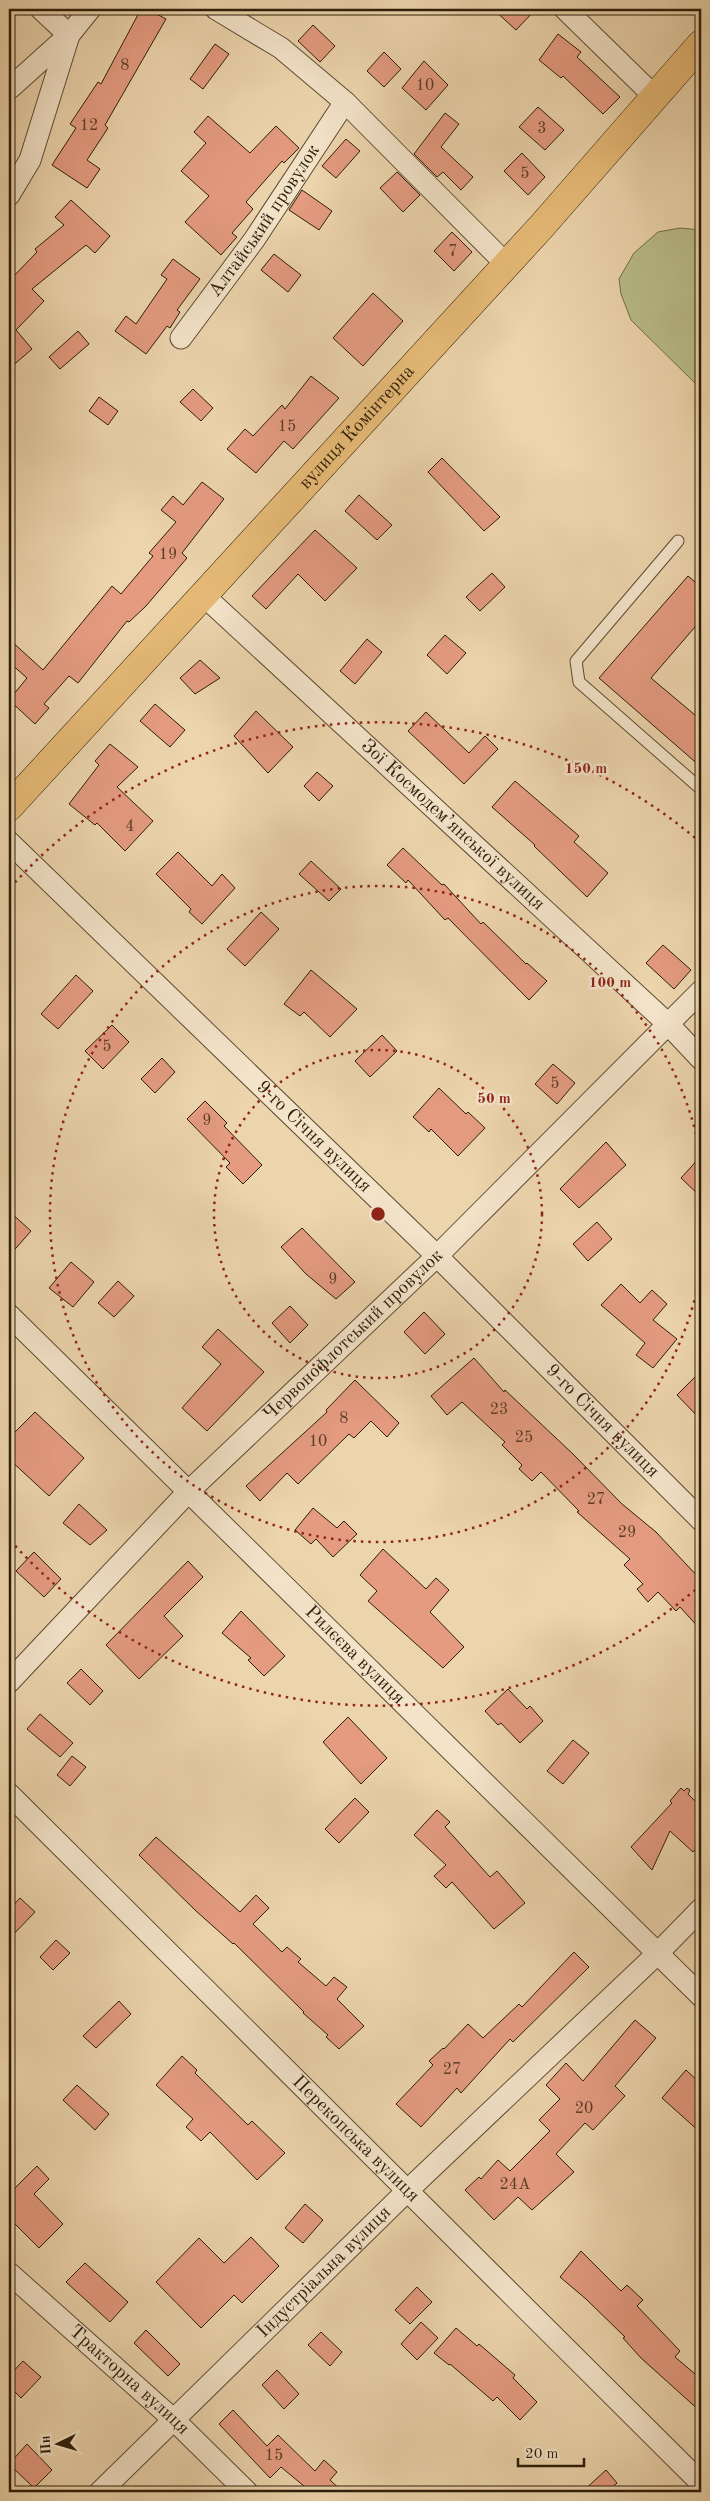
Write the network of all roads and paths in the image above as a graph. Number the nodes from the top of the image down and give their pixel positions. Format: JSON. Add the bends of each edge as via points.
{"nodes":[{"id":1,"x":41,"y":9,"type":"edge"},
{"id":2,"x":90,"y":9,"type":"edge"},
{"id":3,"x":216,"y":9,"type":"edge"},
{"id":4,"x":565,"y":9,"type":"edge"},
{"id":5,"x":69,"y":35,"type":"junction"},
{"id":6,"x":701,"y":44,"type":"edge"},
{"id":7,"x":9,"y":89,"type":"edge"},
{"id":8,"x":655,"y":97,"type":"junction"},
{"id":9,"x":345,"y":102,"type":"junction"},
{"id":10,"x":9,"y":195,"type":"edge"},
{"id":11,"x":507,"y":265,"type":"junction"},
{"id":12,"x":181,"y":338,"type":"dead end"},
{"id":13,"x":678,"y":541,"type":"dead end"},
{"id":14,"x":202,"y":594,"type":"junction"},
{"id":15,"x":701,"y":789,"type":"edge"},
{"id":16,"x":9,"y":808,"type":"edge"},
{"id":17,"x":9,"y":842,"type":"edge"},
{"id":18,"x":701,"y":991,"type":"edge"},
{"id":19,"x":669,"y":1025,"type":"junction"},
{"id":20,"x":701,"y":1059,"type":"edge"},
{"id":21,"x":437,"y":1256,"type":"junction"},
{"id":22,"x":9,"y":1315,"type":"edge"},
{"id":23,"x":188,"y":1492,"type":"junction"},
{"id":24,"x":701,"y":1520,"type":"edge"},
{"id":25,"x":9,"y":1682,"type":"edge"},
{"id":26,"x":9,"y":1794,"type":"edge"},
{"id":27,"x":701,"y":1909,"type":"edge"},
{"id":28,"x":658,"y":1953,"type":"junction"},
{"id":29,"x":701,"y":1996,"type":"edge"},
{"id":30,"x":407,"y":2191,"type":"junction"},
{"id":31,"x":9,"y":2272,"type":"edge"},
{"id":32,"x":174,"y":2420,"type":"junction"},
{"id":33,"x":701,"y":2483,"type":"edge"},
{"id":34,"x":100,"y":2492,"type":"edge"},
{"id":35,"x":247,"y":2492,"type":"edge"}],
"edges":[{"from":1,"to":5,"type":"street"},
{"from":2,"to":5,"type":"street"},
{"from":3,"to":9,"type":"street","via":[[281,48]]},
{"from":4,"to":8,"type":"street"},
{"from":5,"to":7,"type":"street"},
{"from":5,"to":10,"type":"street","via":[[30,160]]},
{"from":6,"to":8,"type":"main road","name":"вулиця Комінтерна"},
{"from":8,"to":11,"type":"main road","name":"вулиця Комінтерна"},
{"from":9,"to":11,"type":"street"},
{"from":9,"to":12,"type":"street","name":"Алтайський провулок","via":[[254,240]]},
{"from":11,"to":14,"type":"main road","name":"вулиця Комінтерна"},
{"from":13,"to":15,"type":"lane","via":[[576,661],[579,682]]},
{"from":14,"to":16,"type":"main road","name":"вулиця Комінтерна"},
{"from":14,"to":19,"type":"street","name":"Зої Космодем’янської вулиця"},
{"from":17,"to":21,"type":"street","name":"9-го Січня вулиця"},
{"from":18,"to":19,"type":"street","name":"Червонофлотський провулок"},
{"from":19,"to":20,"type":"street","name":"Зої Космодем’янської вулиця"},
{"from":19,"to":21,"type":"street","name":"Червонофлотський провулок"},
{"from":21,"to":23,"type":"street","name":"Червонофлотський провулок"},
{"from":21,"to":24,"type":"street","name":"9-го Січня вулиця"},
{"from":22,"to":23,"type":"street","name":"Рилєєва вулиця"},
{"from":23,"to":25,"type":"street","name":"Червонофлотський провулок"},
{"from":23,"to":28,"type":"street","name":"Рилєєва вулиця"},
{"from":26,"to":30,"type":"street","name":"Перекопська вулиця"},
{"from":27,"to":28,"type":"street","name":"Індустріальна вулиця"},
{"from":28,"to":29,"type":"street","name":"Рилєєва вулиця"},
{"from":28,"to":30,"type":"street","name":"Індустріальна вулиця"},
{"from":30,"to":32,"type":"street","name":"Індустріальна вулиця"},
{"from":30,"to":33,"type":"street","name":"Перекопська вулиця"},
{"from":31,"to":32,"type":"street","name":"Тракторна вулиця"},
{"from":32,"to":34,"type":"street","name":"Індустріальна вулиця"},
{"from":32,"to":35,"type":"street","name":"Тракторна вулиця"}]}
